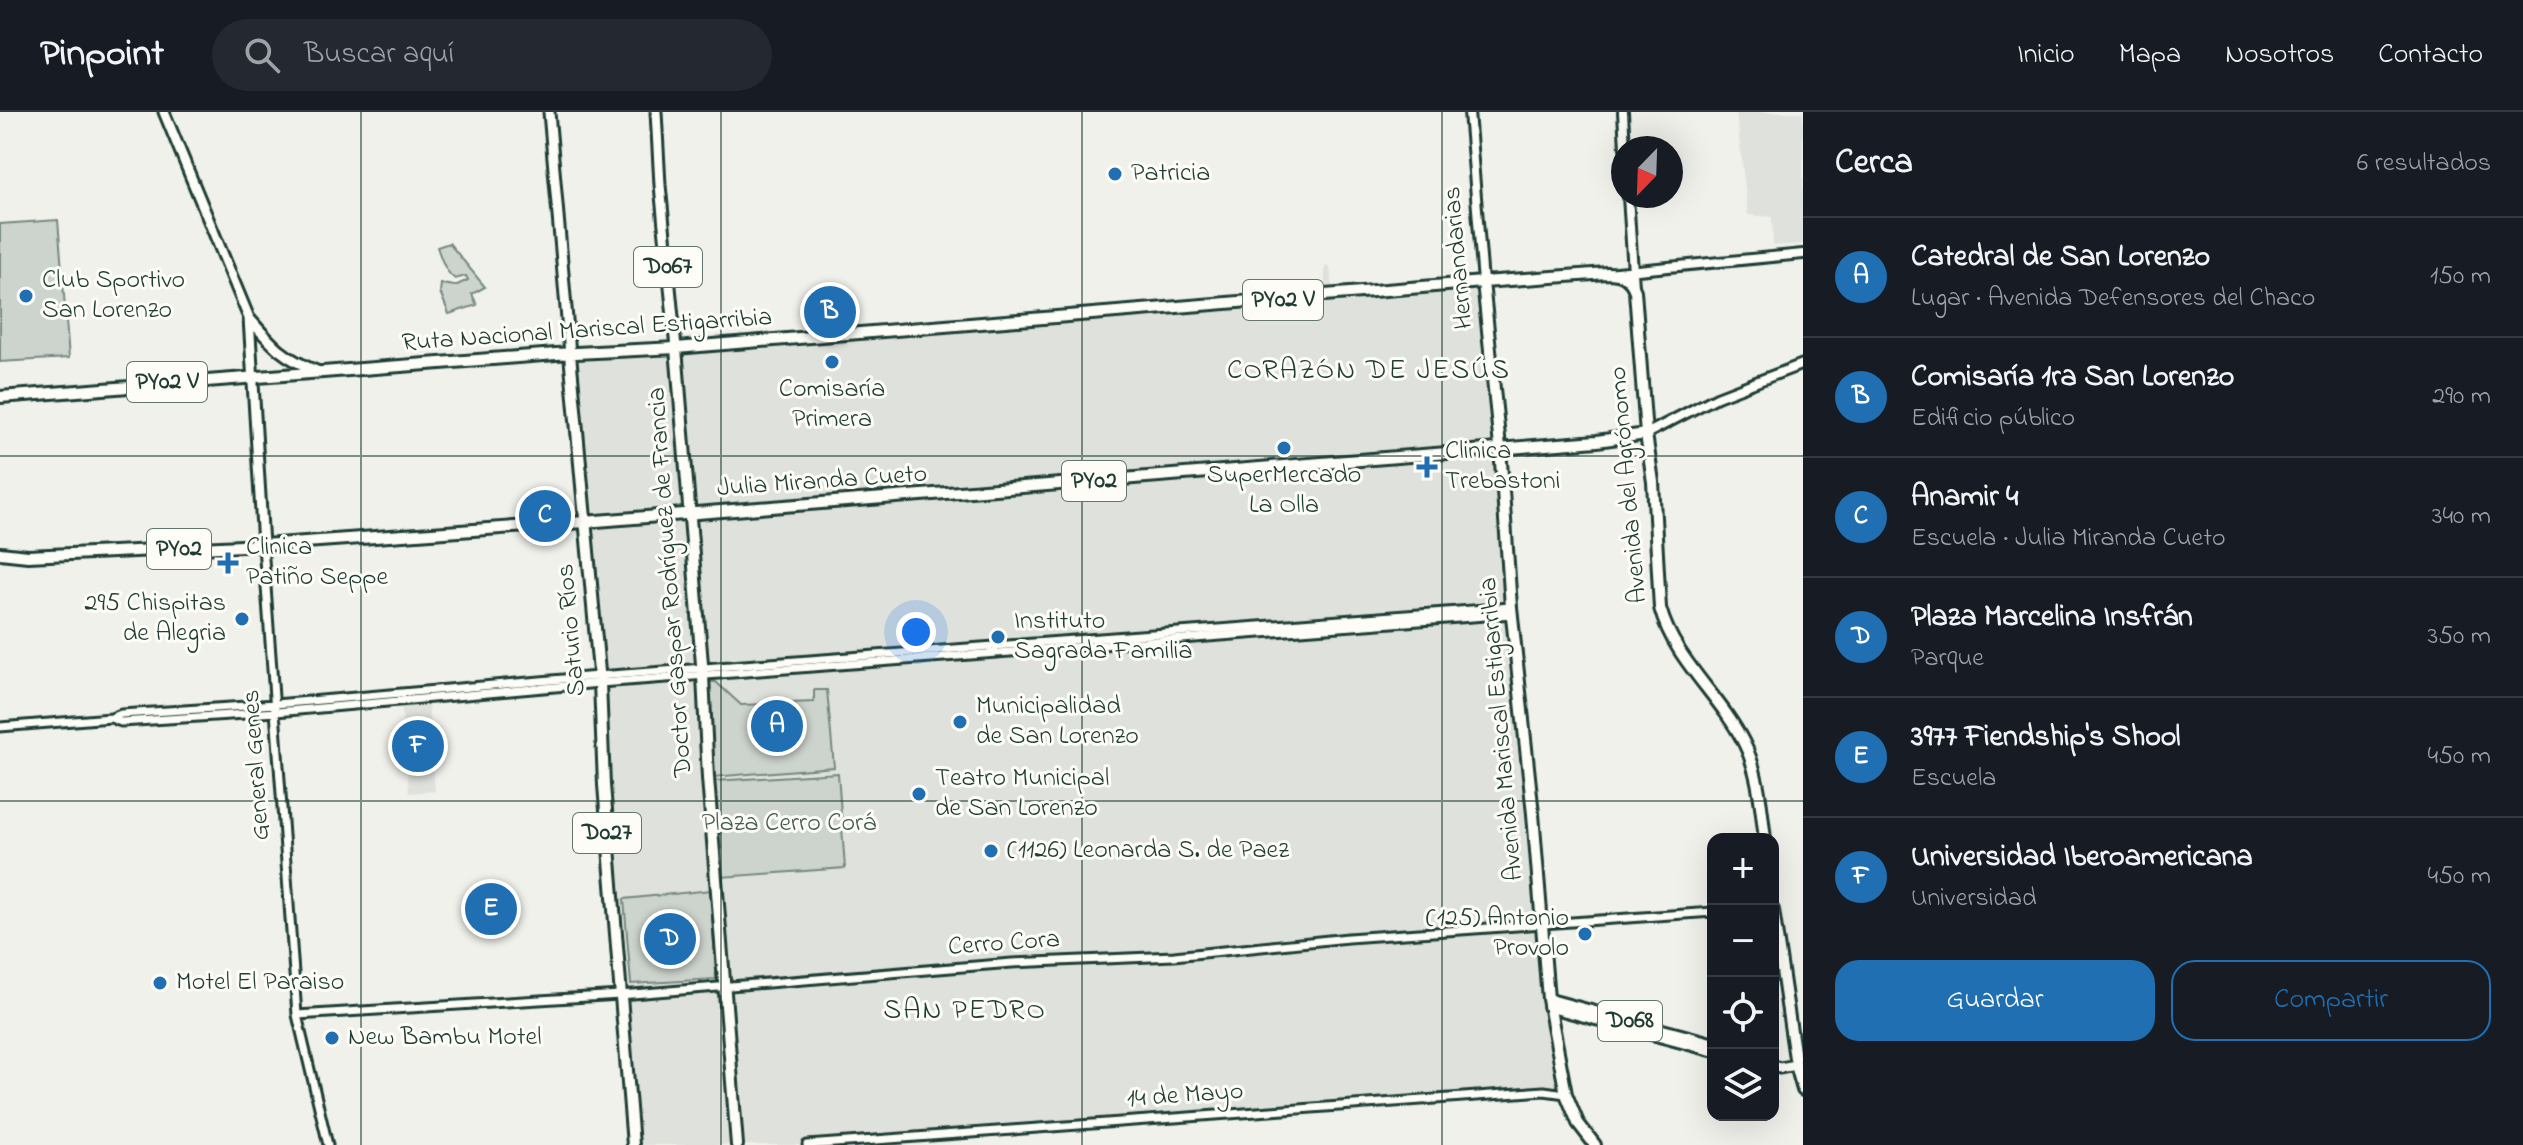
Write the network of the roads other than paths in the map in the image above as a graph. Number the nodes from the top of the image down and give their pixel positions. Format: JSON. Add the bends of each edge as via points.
{"nodes":[{"id":1,"x":164,"y":112,"type":"edge"},
{"id":2,"x":549,"y":112,"type":"edge"},
{"id":3,"x":656,"y":112,"type":"edge"},
{"id":4,"x":1469,"y":112,"type":"edge"},
{"id":5,"x":1623,"y":112,"type":"edge"},
{"id":6,"x":1624,"y":136,"type":"edge"},
{"id":7,"x":1629,"y":208,"type":"edge"},
{"id":8,"x":1803,"y":254,"type":"edge"},
{"id":9,"x":1633,"y":270,"type":"junction"},
{"id":10,"x":1607,"y":273,"type":"junction"},
{"id":11,"x":1483,"y":282,"type":"junction"},
{"id":12,"x":1635,"y":291,"type":"junction"},
{"id":13,"x":249,"y":318,"type":"junction"},
{"id":14,"x":676,"y":348,"type":"junction"},
{"id":15,"x":570,"y":354,"type":"junction"},
{"id":16,"x":1803,"y":364,"type":"edge"},
{"id":17,"x":319,"y":372,"type":"junction"},
{"id":18,"x":251,"y":378,"type":"junction"},
{"id":19,"x":0,"y":397,"type":"edge"},
{"id":20,"x":1646,"y":434,"type":"junction"},
{"id":21,"x":1500,"y":447,"type":"junction"},
{"id":22,"x":688,"y":514,"type":"junction"},
{"id":23,"x":584,"y":522,"type":"junction"},
{"id":24,"x":263,"y":545,"type":"junction"},
{"id":25,"x":0,"y":553,"type":"edge"},
{"id":26,"x":1512,"y":611,"type":"junction"},
{"id":27,"x":703,"y":672,"type":"junction"},
{"id":28,"x":599,"y":679,"type":"junction"},
{"id":29,"x":276,"y":708,"type":"junction"},
{"id":30,"x":0,"y":727,"type":"edge"},
{"id":31,"x":1764,"y":833,"type":"edge"},
{"id":32,"x":1707,"y":912,"type":"edge"},
{"id":33,"x":1542,"y":925,"type":"junction"},
{"id":34,"x":1779,"y":950,"type":"edge"},
{"id":35,"x":725,"y":986,"type":"junction"},
{"id":36,"x":620,"y":995,"type":"junction"},
{"id":37,"x":1548,"y":1003,"type":"junction"},
{"id":38,"x":297,"y":1015,"type":"junction"},
{"id":39,"x":1707,"y":1042,"type":"edge"},
{"id":40,"x":1707,"y":1049,"type":"edge"},
{"id":41,"x":1779,"y":1061,"type":"edge"},
{"id":42,"x":1796,"y":1065,"type":"junction"},
{"id":43,"x":1779,"y":1068,"type":"edge"},
{"id":44,"x":1803,"y":1090,"type":"edge"},
{"id":45,"x":1566,"y":1094,"type":"junction"},
{"id":46,"x":328,"y":1145,"type":"edge"},
{"id":47,"x":633,"y":1145,"type":"edge"},
{"id":48,"x":737,"y":1145,"type":"edge"},
{"id":49,"x":807,"y":1145,"type":"edge"},
{"id":50,"x":1595,"y":1145,"type":"edge"}],
"edges":[{"from":1,"to":13,"type":"main road"},
{"from":2,"to":15,"type":"main road","name":"Saturio Ríos"},
{"from":3,"to":14,"type":"main road","name":"Doctor Gaspar Rodríguez de Francia","number":"D067"},
{"from":4,"to":11,"type":"main road","name":"Hernandarias"},
{"from":5,"to":6,"type":"main road"},
{"from":7,"to":9,"type":"main road"},
{"from":8,"to":9,"type":"main road"},
{"from":9,"to":10,"type":"main road"},
{"from":9,"to":12,"type":"main road"},
{"from":10,"to":11,"type":"highway","name":"Ruta Nacional Mariscal Estigarribia","number":"PY02 V"},
{"from":10,"to":12,"type":"highway","via":[[1624,276]]},
{"from":11,"to":14,"type":"highway","name":"Ruta Nacional Mariscal Estigarribia","number":"PY02 V"},
{"from":11,"to":21,"type":"highway","name":"Hernandarias"},
{"from":12,"to":20,"type":"highway","name":"Avenida del Agrónomo"},
{"from":13,"to":17,"type":"main road","via":[[273,347]]},
{"from":13,"to":18,"type":"main road","name":"General Genes"},
{"from":14,"to":15,"type":"highway","name":"Ruta Nacional Mariscal Estigarribia","number":"PY02 V"},
{"from":14,"to":22,"type":"highway","name":"Doctor Gaspar Rodríguez de Francia"},
{"from":15,"to":17,"type":"highway","name":"Ruta Nacional Mariscal Estigarribia","number":"PY02 V"},
{"from":15,"to":23,"type":"highway","name":"Saturio Ríos","number":"D027"},
{"from":16,"to":20,"type":"main road","via":[[1717,397]]},
{"from":17,"to":18,"type":"highway","name":"Ruta Nacional Mariscal Estigarribia","number":"PY02 V"},
{"from":18,"to":19,"type":"highway","name":"Ruta Nacional Mariscal Estigarribia","number":"PY02 V"},
{"from":18,"to":24,"type":"main road","name":"General Genes"},
{"from":20,"to":21,"type":"highway","name":"Julia Miranda Cueto","number":"PY02"},
{"from":20,"to":31,"type":"highway","name":"Avenida del Agrónomo","via":[[1665,626],[1745,744],[1760,789]]},
{"from":21,"to":22,"type":"highway","name":"Julia Miranda Cueto","number":"PY02"},
{"from":21,"to":26,"type":"highway","name":"Avenida Mariscal Estigarribia"},
{"from":22,"to":23,"type":"highway","name":"Julia Miranda Cueto","number":"PY02"},
{"from":22,"to":27,"type":"highway","name":"Doctor Gaspar Rodríguez de Francia"},
{"from":23,"to":24,"type":"highway","name":"Julia Miranda Cueto","number":"PY02"},
{"from":23,"to":28,"type":"highway","name":"Saturio Ríos","number":"D027"},
{"from":24,"to":25,"type":"highway","name":"Julia Miranda Cueto","number":"PY02"},
{"from":24,"to":29,"type":"street","name":"General Genes"},
{"from":26,"to":27,"type":"street"},
{"from":26,"to":33,"type":"highway","name":"Avenida Mariscal Estigarribia"},
{"from":27,"to":28,"type":"street"},
{"from":27,"to":35,"type":"highway","name":"Doctor Gaspar Rodríguez de Francia"},
{"from":28,"to":29,"type":"street"},
{"from":28,"to":36,"type":"highway","name":"Saturio Ríos","number":"D027"},
{"from":29,"to":30,"type":"street"},
{"from":29,"to":38,"type":"street","name":"General Genes"},
{"from":32,"to":33,"type":"street","name":"Cerro Cora"},
{"from":33,"to":35,"type":"street","name":"Cerro Cora"},
{"from":33,"to":37,"type":"highway","name":"Avenida Mariscal Estigarribia"},
{"from":34,"to":42,"type":"highway"},
{"from":35,"to":36,"type":"street","name":"Cerro Cora"},
{"from":35,"to":48,"type":"highway","name":"Doctor Gaspar Rodríguez de Francia"},
{"from":36,"to":38,"type":"street","name":"Cerro Cora"},
{"from":36,"to":47,"type":"highway","name":"Saturio Ríos","number":"D027"},
{"from":37,"to":39,"type":"main road","number":"D068"},
{"from":37,"to":40,"type":"main road","number":"D068"},
{"from":37,"to":45,"type":"highway","name":"Avenida Mariscal Estigarribia"},
{"from":38,"to":46,"type":"street","name":"General Genes"},
{"from":41,"to":42,"type":"main road"},
{"from":42,"to":43,"type":"main road"},
{"from":42,"to":44,"type":"highway"},
{"from":45,"to":49,"type":"street","name":"14 de Mayo","via":[[1544,1091]]},
{"from":45,"to":50,"type":"highway"}]}
